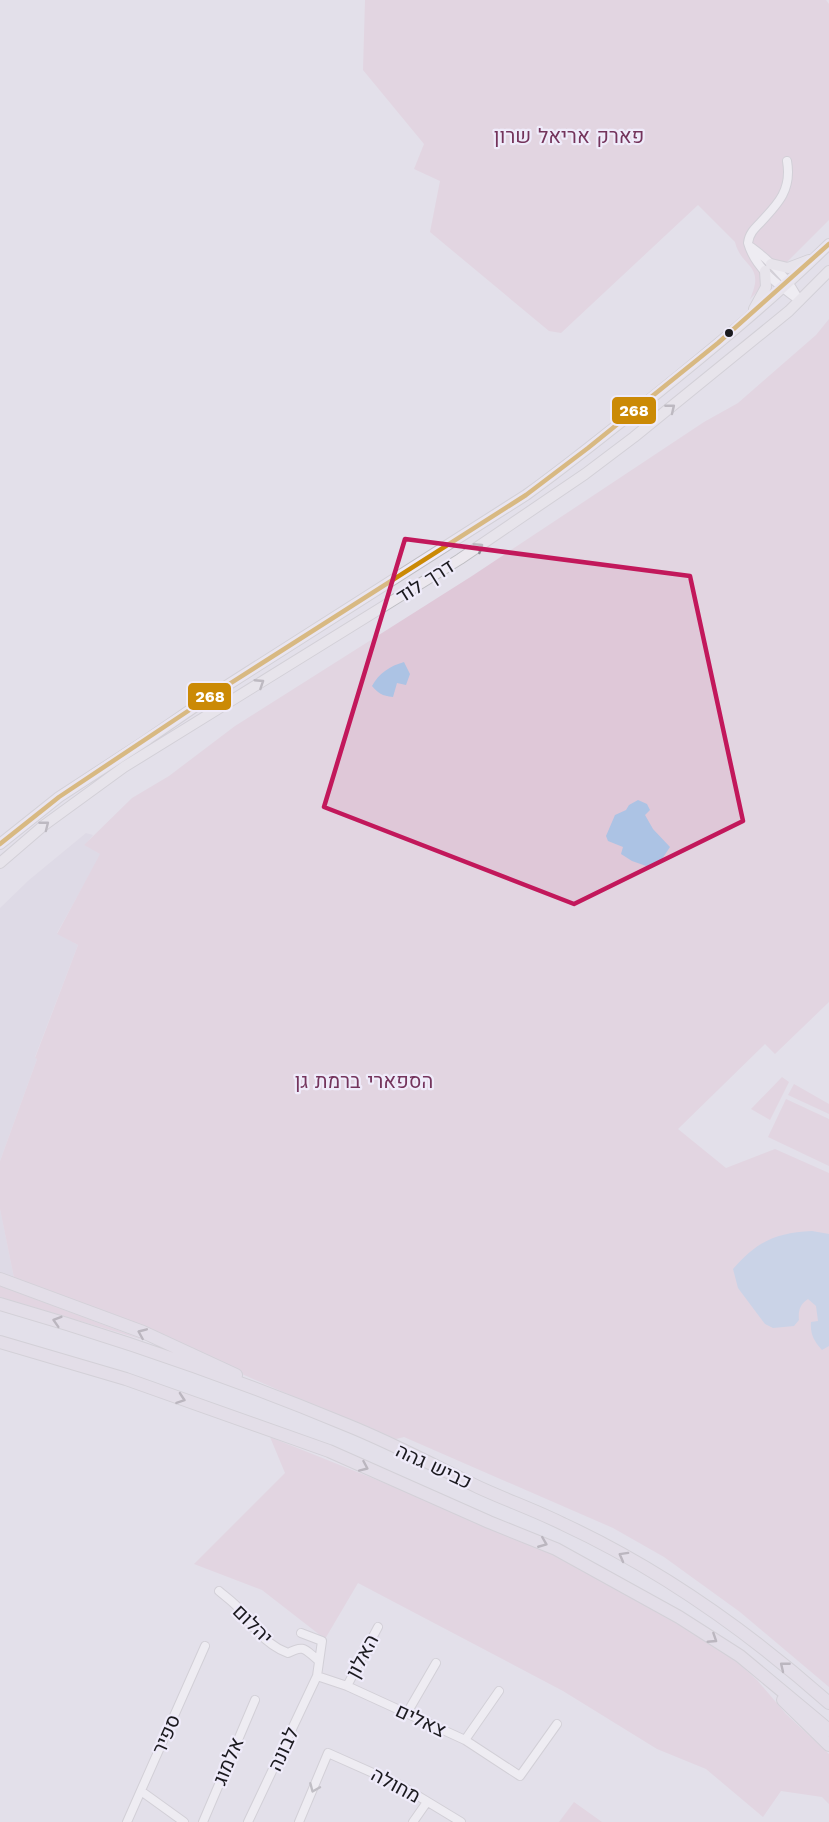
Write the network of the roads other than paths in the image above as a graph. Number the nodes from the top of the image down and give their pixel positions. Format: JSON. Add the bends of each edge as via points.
{"nodes":[{"id":1,"x":787,"y":161,"type":"dead end"},
{"id":2,"x":829,"y":244,"type":"edge"},
{"id":3,"x":817,"y":256,"type":"junction"},
{"id":4,"x":768,"y":267,"type":"junction"},
{"id":5,"x":829,"y":271,"type":"edge"},
{"id":6,"x":787,"y":286,"type":"junction"},
{"id":7,"x":800,"y":300,"type":"junction"},
{"id":8,"x":744,"y":324,"type":"junction"},
{"id":9,"x":0,"y":843,"type":"edge"},
{"id":10,"x":0,"y":862,"type":"edge"},
{"id":11,"x":0,"y":1279,"type":"edge"},
{"id":12,"x":0,"y":1304,"type":"edge"},
{"id":13,"x":0,"y":1342,"type":"edge"},
{"id":14,"x":0,"y":1350,"type":"edge"},
{"id":15,"x":126,"y":1379,"type":"junction"},
{"id":16,"x":349,"y":1425,"type":"junction"},
{"id":17,"x":219,"y":1591,"type":"dead end"},
{"id":18,"x":378,"y":1627,"type":"dead end"},
{"id":19,"x":301,"y":1633,"type":"dead end"},
{"id":20,"x":205,"y":1646,"type":"dead end"},
{"id":21,"x":319,"y":1661,"type":"junction"},
{"id":22,"x":436,"y":1663,"type":"dead end"},
{"id":23,"x":317,"y":1676,"type":"junction"},
{"id":24,"x":763,"y":1676,"type":"junction"},
{"id":25,"x":347,"y":1686,"type":"junction"},
{"id":26,"x":499,"y":1691,"type":"dead end"},
{"id":27,"x":255,"y":1700,"type":"dead end"},
{"id":28,"x":829,"y":1703,"type":"edge"},
{"id":29,"x":407,"y":1713,"type":"junction"},
{"id":30,"x":557,"y":1724,"type":"dead end"},
{"id":31,"x":829,"y":1730,"type":"edge"},
{"id":32,"x":465,"y":1740,"type":"junction"},
{"id":33,"x":829,"y":1745,"type":"edge"},
{"id":34,"x":141,"y":1791,"type":"junction"},
{"id":35,"x":427,"y":1802,"type":"junction"},
{"id":36,"x":127,"y":1822,"type":"edge"},
{"id":37,"x":184,"y":1822,"type":"edge"},
{"id":38,"x":203,"y":1822,"type":"edge"},
{"id":39,"x":248,"y":1822,"type":"edge"},
{"id":40,"x":299,"y":1822,"type":"edge"},
{"id":41,"x":413,"y":1822,"type":"edge"},
{"id":42,"x":461,"y":1822,"type":"edge"}],
"edges":[{"from":1,"to":4,"type":"street","via":[[789,177],[782,197],[750,234],[748,245]]},
{"from":2,"to":3,"type":"main road","name":"דרך לוד"},
{"from":3,"to":4,"type":"main road","via":[[788,268]]},
{"from":3,"to":6,"type":"main road","name":"דרך לוד"},
{"from":4,"to":6,"type":"street"},
{"from":4,"to":8,"type":"main road","via":[[765,292]]},
{"from":5,"to":7,"type":"main road","name":"דרך לוד"},
{"from":6,"to":7,"type":"street"},
{"from":6,"to":8,"type":"main road","name":"דרך לוד"},
{"from":10,"to":7,"type":"main road","name":"דרך לוד","one_way":true,"via":[[124,767],[550,499],[634,437]]},
{"from":8,"to":9,"type":"main road","name":"דרך לוד","via":[[526,495],[212,695],[59,797]]},
{"from":16,"to":11,"type":"highway","one_way":true,"via":[[142,1332]]},
{"from":16,"to":12,"type":"highway","name":"כביש גהה","one_way":true,"via":[[126,1342]]},
{"from":13,"to":15,"type":"highway","name":"כביש גהה"},
{"from":14,"to":15,"type":"highway"},
{"from":15,"to":24,"type":"highway","name":"כביש גהה","one_way":true,"via":[[329,1451],[556,1548],[679,1617],[740,1656]]},
{"from":28,"to":16,"type":"highway","name":"כביש גהה","one_way":true,"via":[[749,1637],[627,1558],[564,1524]]},
{"from":17,"to":21,"type":"street","name":"יהלום","via":[[282,1651],[304,1648]]},
{"from":18,"to":25,"type":"street","name":"האלון"},
{"from":19,"to":21,"type":"street","via":[[322,1641]]},
{"from":20,"to":34,"type":"street","name":"ספיר"},
{"from":21,"to":23,"type":"street","name":"לבונה"},
{"from":22,"to":29,"type":"street"},
{"from":23,"to":25,"type":"street","name":"צאלים"},
{"from":23,"to":39,"type":"street","name":"לבונה"},
{"from":24,"to":31,"type":"highway","name":"כביש גהה"},
{"from":24,"to":33,"type":"highway"},
{"from":25,"to":29,"type":"street","name":"צאלים"},
{"from":26,"to":32,"type":"street"},
{"from":27,"to":38,"type":"street","name":"אלמוג"},
{"from":29,"to":32,"type":"street","name":"צאלים"},
{"from":30,"to":32,"type":"street","name":"צאלים","via":[[520,1776]]},
{"from":34,"to":36,"type":"street","name":"ספיר"},
{"from":34,"to":37,"type":"street"},
{"from":35,"to":40,"type":"street","name":"מחולה","one_way":true,"via":[[400,1785],[328,1753]]},
{"from":35,"to":41,"type":"street"},
{"from":35,"to":42,"type":"street","name":"מחולה"}]}
